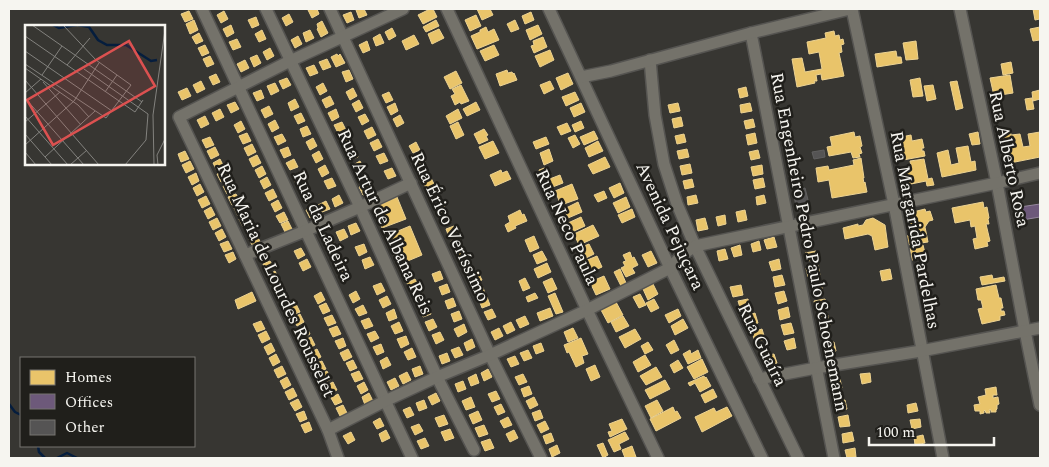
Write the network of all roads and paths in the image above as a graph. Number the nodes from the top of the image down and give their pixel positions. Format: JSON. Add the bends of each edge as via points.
{"nodes":[{"id":1,"x":202,"y":9,"type":"edge"},
{"id":2,"x":266,"y":9,"type":"edge"},
{"id":3,"x":330,"y":9,"type":"edge"},
{"id":4,"x":403,"y":9,"type":"edge"},
{"id":5,"x":447,"y":9,"type":"edge"},
{"id":6,"x":549,"y":9,"type":"edge"},
{"id":7,"x":851,"y":9,"type":"edge"},
{"id":8,"x":960,"y":9,"type":"edge"},
{"id":9,"x":751,"y":33,"type":"junction"},
{"id":10,"x":343,"y":36,"type":"junction"},
{"id":11,"x":650,"y":60,"type":"junction"},
{"id":12,"x":290,"y":61,"type":"junction"},
{"id":13,"x":581,"y":77,"type":"junction"},
{"id":14,"x":238,"y":87,"type":"junction"},
{"id":15,"x":1040,"y":173,"type":"edge"},
{"id":16,"x":411,"y":182,"type":"junction"},
{"id":17,"x":997,"y":183,"type":"junction"},
{"id":18,"x":894,"y":204,"type":"junction"},
{"id":19,"x":360,"y":207,"type":"junction"},
{"id":20,"x":788,"y":226,"type":"junction"},
{"id":21,"x":305,"y":231,"type":"junction"},
{"id":22,"x":695,"y":246,"type":"junction"},
{"id":23,"x":245,"y":255,"type":"junction"},
{"id":24,"x":670,"y":268,"type":"junction"},
{"id":25,"x":587,"y":310,"type":"junction"},
{"id":26,"x":1040,"y":328,"type":"edge"},
{"id":27,"x":1025,"y":331,"type":"junction"},
{"id":28,"x":922,"y":350,"type":"junction"},
{"id":29,"x":490,"y":355,"type":"junction"},
{"id":30,"x":816,"y":368,"type":"junction"},
{"id":31,"x":437,"y":377,"type":"junction"},
{"id":32,"x":759,"y":379,"type":"junction"},
{"id":33,"x":385,"y":401,"type":"junction"},
{"id":34,"x":1040,"y":404,"type":"edge"},
{"id":35,"x":328,"y":430,"type":"junction"},
{"id":36,"x":474,"y":450,"type":"dead end"},
{"id":37,"x":338,"y":458,"type":"edge"},
{"id":38,"x":412,"y":458,"type":"edge"},
{"id":39,"x":541,"y":458,"type":"edge"},
{"id":40,"x":658,"y":458,"type":"edge"},
{"id":41,"x":762,"y":458,"type":"edge"},
{"id":42,"x":798,"y":458,"type":"edge"},
{"id":43,"x":834,"y":458,"type":"edge"},
{"id":44,"x":943,"y":458,"type":"edge"}],
"edges":[{"from":1,"to":14,"type":"street","name":"Rua da Ladeira"},
{"from":2,"to":12,"type":"street","name":"Rua Artur de Albana Reis"},
{"from":3,"to":10,"type":"street","name":"Rua Érico Veríssimo"},
{"from":4,"to":10,"type":"street"},
{"from":5,"to":25,"type":"street","name":"Rua Neco Paula"},
{"from":6,"to":13,"type":"street","name":"Avenida Pejuçara"},
{"from":7,"to":9,"type":"street"},
{"from":7,"to":18,"type":"street","name":"Rua Margarida Pardelhas"},
{"from":8,"to":17,"type":"street","name":"Rua Alberto Rosa"},
{"from":9,"to":11,"type":"street"},
{"from":9,"to":20,"type":"street","name":"Rua Engenheiro Pedro Paulo Schoenemann"},
{"from":10,"to":12,"type":"street"},
{"from":10,"to":16,"type":"street","name":"Rua Érico Veríssimo"},
{"from":11,"to":13,"type":"street"},
{"from":11,"to":22,"type":"street","name":"Rua Guaíra","via":[[664,164]]},
{"from":12,"to":14,"type":"street"},
{"from":12,"to":19,"type":"street","name":"Rua Artur de Albana Reis"},
{"from":13,"to":24,"type":"street","name":"Avenida Pejuçara"},
{"from":14,"to":21,"type":"street","name":"Rua da Ladeira"},
{"from":14,"to":23,"type":"street","name":"Rua Maria de Lourdes Rousselet","via":[[179,117]]},
{"from":15,"to":17,"type":"street"},
{"from":16,"to":19,"type":"street"},
{"from":16,"to":29,"type":"street","name":"Rua Érico Veríssimo"},
{"from":17,"to":18,"type":"street"},
{"from":17,"to":27,"type":"street","name":"Rua Alberto Rosa"},
{"from":18,"to":20,"type":"street"},
{"from":18,"to":28,"type":"street","name":"Rua Margarida Pardelhas"},
{"from":19,"to":21,"type":"street"},
{"from":19,"to":31,"type":"street","name":"Rua Artur de Albana Reis"},
{"from":20,"to":22,"type":"street"},
{"from":20,"to":30,"type":"street","name":"Rua Engenheiro Pedro Paulo Schoenemann"},
{"from":21,"to":23,"type":"street"},
{"from":21,"to":33,"type":"street","name":"Rua da Ladeira"},
{"from":22,"to":24,"type":"street"},
{"from":22,"to":32,"type":"street","name":"Rua Guaíra"},
{"from":23,"to":35,"type":"street","name":"Rua Maria de Lourdes Rousselet"},
{"from":24,"to":25,"type":"street"},
{"from":24,"to":41,"type":"street","name":"Avenida Pejuçara"},
{"from":25,"to":29,"type":"street"},
{"from":25,"to":40,"type":"street","name":"Rua Neco Paula"},
{"from":26,"to":27,"type":"street"},
{"from":27,"to":28,"type":"street"},
{"from":27,"to":34,"type":"street","name":"Rua Alberto Rosa"},
{"from":28,"to":30,"type":"street"},
{"from":28,"to":44,"type":"street","name":"Rua Margarida Pardelhas"},
{"from":29,"to":31,"type":"street"},
{"from":29,"to":39,"type":"street","name":"Rua Érico Veríssimo"},
{"from":30,"to":32,"type":"street"},
{"from":30,"to":43,"type":"street","name":"Rua Engenheiro Pedro Paulo Schoenemann"},
{"from":31,"to":33,"type":"street"},
{"from":31,"to":36,"type":"street","name":"Rua Artur de Albana Reis"},
{"from":32,"to":42,"type":"street","name":"Rua Guaíra"},
{"from":33,"to":35,"type":"street"},
{"from":33,"to":38,"type":"street","name":"Rua da Ladeira"},
{"from":35,"to":37,"type":"street","name":"Rua Maria de Lourdes Rousselet"}]}
